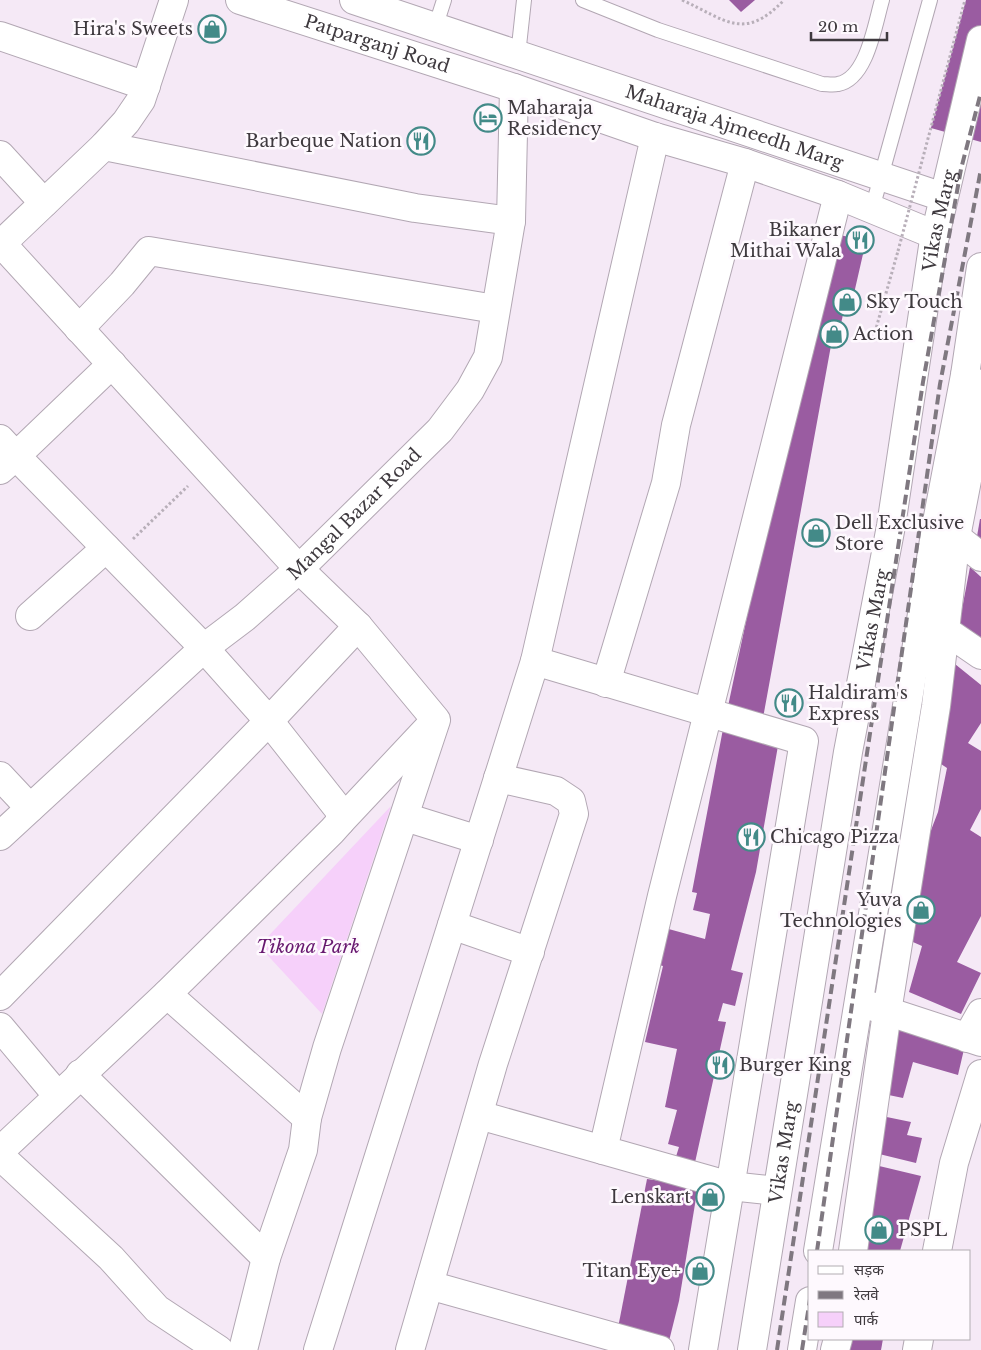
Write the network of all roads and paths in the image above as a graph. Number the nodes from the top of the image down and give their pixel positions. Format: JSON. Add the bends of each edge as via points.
{"nodes":[{"id":1,"x":174,"y":0,"type":"edge"},
{"id":2,"x":240,"y":0,"type":"edge"},
{"id":3,"x":354,"y":0,"type":"edge"},
{"id":4,"x":444,"y":0,"type":"edge"},
{"id":5,"x":524,"y":0,"type":"edge"},
{"id":6,"x":583,"y":0,"type":"edge"},
{"id":7,"x":682,"y":0,"type":"edge"},
{"id":8,"x":784,"y":0,"type":"edge"},
{"id":9,"x":882,"y":0,"type":"edge"},
{"id":10,"x":930,"y":0,"type":"edge"},
{"id":11,"x":965,"y":0,"type":"edge"},
{"id":12,"x":435,"y":28,"type":"junction"},
{"id":13,"x":0,"y":36,"type":"edge"},
{"id":14,"x":981,"y":40,"type":"edge"},
{"id":15,"x":518,"y":55,"type":"junction"},
{"id":16,"x":146,"y":86,"type":"junction"},
{"id":17,"x":514,"y":88,"type":"junction"},
{"id":18,"x":655,"y":137,"type":"junction"},
{"id":19,"x":104,"y":146,"type":"junction"},
{"id":20,"x":0,"y":155,"type":"edge"},
{"id":21,"x":745,"y":163,"type":"junction"},
{"id":22,"x":881,"y":177,"type":"junction"},
{"id":23,"x":838,"y":195,"type":"junction"},
{"id":24,"x":943,"y":197,"type":"junction"},
{"id":25,"x":44,"y":203,"type":"junction"},
{"id":26,"x":872,"y":209,"type":"junction"},
{"id":27,"x":511,"y":221,"type":"junction"},
{"id":28,"x":935,"y":234,"type":"junction"},
{"id":29,"x":1,"y":244,"type":"edge"},
{"id":30,"x":981,"y":267,"type":"edge"},
{"id":31,"x":495,"y":309,"type":"junction"},
{"id":32,"x":79,"y":329,"type":"junction"},
{"id":33,"x":875,"y":332,"type":"dead end"},
{"id":34,"x":112,"y":364,"type":"junction"},
{"id":35,"x":973,"y":382,"type":"edge"},
{"id":36,"x":981,"y":408,"type":"edge"},
{"id":37,"x":5,"y":455,"type":"edge"},
{"id":38,"x":207,"y":468,"type":"junction"},
{"id":39,"x":946,"y":530,"type":"junction"},
{"id":40,"x":110,"y":552,"type":"junction"},
{"id":41,"x":981,"y":557,"type":"edge"},
{"id":42,"x":298,"y":569,"type":"junction"},
{"id":43,"x":921,"y":614,"type":"junction"},
{"id":44,"x":30,"y":616,"type":"dead end"},
{"id":45,"x":358,"y":626,"type":"junction"},
{"id":46,"x":946,"y":631,"type":"junction"},
{"id":47,"x":204,"y":648,"type":"junction"},
{"id":48,"x":981,"y":655,"type":"edge"},
{"id":49,"x":535,"y":661,"type":"junction"},
{"id":50,"x":606,"y":683,"type":"junction"},
{"id":51,"x":709,"y":713,"type":"junction"},
{"id":52,"x":436,"y":720,"type":"junction"},
{"id":53,"x":268,"y":721,"type":"junction"},
{"id":54,"x":0,"y":776,"type":"edge"},
{"id":55,"x":498,"y":778,"type":"junction"},
{"id":56,"x":30,"y":808,"type":"junction"},
{"id":57,"x":405,"y":817,"type":"junction"},
{"id":58,"x":340,"y":822,"type":"junction"},
{"id":59,"x":0,"y":836,"type":"edge"},
{"id":60,"x":479,"y":840,"type":"junction"},
{"id":61,"x":452,"y":926,"type":"junction"},
{"id":62,"x":530,"y":952,"type":"junction"},
{"id":63,"x":167,"y":994,"type":"junction"},
{"id":64,"x":0,"y":996,"type":"edge"},
{"id":65,"x":858,"y":1002,"type":"junction"},
{"id":66,"x":887,"y":1012,"type":"junction"},
{"id":67,"x":981,"y":1013,"type":"edge"},
{"id":68,"x":0,"y":1026,"type":"edge"},
{"id":69,"x":974,"y":1040,"type":"edge"},
{"id":70,"x":80,"y":1074,"type":"junction"},
{"id":71,"x":981,"y":1074,"type":"edge"},
{"id":72,"x":57,"y":1095,"type":"junction"},
{"id":73,"x":479,"y":1115,"type":"junction"},
{"id":74,"x":307,"y":1118,"type":"junction"},
{"id":75,"x":0,"y":1150,"type":"edge"},
{"id":76,"x":603,"y":1150,"type":"junction"},
{"id":77,"x":0,"y":1156,"type":"edge"},
{"id":78,"x":730,"y":1186,"type":"junction"},
{"id":79,"x":777,"y":1191,"type":"junction"},
{"id":80,"x":818,"y":1250,"type":"edge"},
{"id":81,"x":852,"y":1250,"type":"edge"},
{"id":82,"x":936,"y":1250,"type":"edge"},
{"id":83,"x":266,"y":1258,"type":"junction"},
{"id":84,"x":429,"y":1285,"type":"junction"},
{"id":85,"x":808,"y":1313,"type":"edge"},
{"id":86,"x":219,"y":1350,"type":"edge"},
{"id":87,"x":243,"y":1350,"type":"edge"},
{"id":88,"x":318,"y":1350,"type":"edge"},
{"id":89,"x":410,"y":1350,"type":"edge"},
{"id":90,"x":660,"y":1350,"type":"edge"},
{"id":91,"x":703,"y":1350,"type":"edge"},
{"id":92,"x":752,"y":1350,"type":"edge"},
{"id":93,"x":802,"y":1350,"type":"edge"}],
"edges":[{"from":1,"to":16,"type":"street"},
{"from":2,"to":17,"type":"street","name":"Patparganj Road"},
{"from":3,"to":12,"type":"street","name":"Maharaja Ajmeedh Marg"},
{"from":4,"to":12,"type":"lane"},
{"from":5,"to":15,"type":"lane"},
{"from":6,"to":9,"type":"lane","via":[[667,33],[822,84],[839,84],[853,76],[863,64]]},
{"from":7,"to":8,"type":"path","via":[[734,24],[745,25],[758,22]]},
{"from":10,"to":22,"type":"lane"},
{"from":11,"to":33,"type":"path","bridge":true},
{"from":12,"to":15,"type":"street","name":"Maharaja Ajmeedh Marg"},
{"from":13,"to":16,"type":"street"},
{"from":14,"to":24,"type":"street","name":"Vikas Marg"},
{"from":15,"to":22,"type":"street","name":"Maharaja Ajmeedh Marg"},
{"from":16,"to":19,"type":"street","via":[[126,122]]},
{"from":17,"to":18,"type":"street","name":"Maharaja Ajmeedh Marg"},
{"from":17,"to":27,"type":"street","name":"Mangal Bazar Road"},
{"from":18,"to":21,"type":"street","name":"Maharaja Ajmeedh Marg"},
{"from":18,"to":49,"type":"street"},
{"from":19,"to":25,"type":"street"},
{"from":19,"to":27,"type":"street","via":[[415,208]]},
{"from":20,"to":25,"type":"street"},
{"from":21,"to":23,"type":"street","name":"Maharaja Ajmeedh Marg"},
{"from":21,"to":50,"type":"street","via":[[676,425],[666,483]]},
{"from":22,"to":24,"type":"street","name":"Maharaja Ajmeedh Marg"},
{"from":22,"to":26,"type":"lane"},
{"from":23,"to":26,"type":"street","name":"Maharaja Ajmeedh Marg"},
{"from":23,"to":51,"type":"street"},
{"from":24,"to":28,"type":"street","name":"Vikas Marg"},
{"from":25,"to":29,"type":"street"},
{"from":26,"to":28,"type":"street","name":"Maharaja Ajmeedh Marg"},
{"from":27,"to":31,"type":"street","name":"Mangal Bazar Road"},
{"from":28,"to":79,"type":"street","name":"Vikas Marg","via":[[891,526],[848,752]]},
{"from":29,"to":32,"type":"street"},
{"from":30,"to":35,"type":"street"},
{"from":31,"to":32,"type":"street","via":[[149,252]]},
{"from":31,"to":42,"type":"street","name":"Mangal Bazar Road","via":[[488,357],[470,390],[440,430]]},
{"from":32,"to":34,"type":"street"},
{"from":34,"to":37,"type":"street"},
{"from":34,"to":38,"type":"street"},
{"from":35,"to":39,"type":"street"},
{"from":36,"to":39,"type":"street"},
{"from":37,"to":40,"type":"street"},
{"from":38,"to":40,"type":"path"},
{"from":38,"to":42,"type":"street"},
{"from":39,"to":41,"type":"street"},
{"from":39,"to":43,"type":"street"},
{"from":39,"to":46,"type":"street"},
{"from":40,"to":44,"type":"street"},
{"from":40,"to":47,"type":"street"},
{"from":42,"to":45,"type":"street"},
{"from":42,"to":47,"type":"street","name":"Mangal Bazar Road"},
{"from":43,"to":46,"type":"street"},
{"from":43,"to":65,"type":"street"},
{"from":45,"to":52,"type":"street"},
{"from":45,"to":53,"type":"street"},
{"from":46,"to":48,"type":"street"},
{"from":46,"to":66,"type":"street"},
{"from":47,"to":53,"type":"street"},
{"from":47,"to":56,"type":"street","name":"Mangal Bazar Road"},
{"from":49,"to":50,"type":"street"},
{"from":49,"to":55,"type":"street"},
{"from":50,"to":51,"type":"street"},
{"from":51,"to":76,"type":"street","via":[[662,896]]},
{"from":51,"to":78,"type":"street","via":[[804,741]]},
{"from":52,"to":57,"type":"street"},
{"from":52,"to":58,"type":"street"},
{"from":53,"to":58,"type":"street","via":[[335,803],[340,811]]},
{"from":53,"to":64,"type":"street"},
{"from":54,"to":56,"type":"street"},
{"from":55,"to":60,"type":"street"},
{"from":55,"to":62,"type":"street","via":[[556,791],[571,801],[574,814]]},
{"from":56,"to":59,"type":"street","name":"Mangal Bazar Road"},
{"from":57,"to":60,"type":"street"},
{"from":57,"to":74,"type":"street","via":[[350,975]]},
{"from":58,"to":63,"type":"street"},
{"from":60,"to":61,"type":"street"},
{"from":61,"to":62,"type":"street"},
{"from":61,"to":88,"type":"street"},
{"from":62,"to":73,"type":"street"},
{"from":63,"to":70,"type":"street"},
{"from":63,"to":74,"type":"street"},
{"from":65,"to":66,"type":"street"},
{"from":65,"to":80,"type":"street"},
{"from":66,"to":69,"type":"street"},
{"from":66,"to":81,"type":"street"},
{"from":67,"to":69,"type":"street"},
{"from":68,"to":72,"type":"street"},
{"from":70,"to":72,"type":"street"},
{"from":70,"to":83,"type":"street"},
{"from":71,"to":82,"type":"street","via":[[954,1163]]},
{"from":72,"to":75,"type":"street"},
{"from":73,"to":76,"type":"street"},
{"from":73,"to":84,"type":"street"},
{"from":74,"to":83,"type":"street","via":[[303,1150]]},
{"from":76,"to":78,"type":"street"},
{"from":77,"to":86,"type":"street","via":[[110,1258],[157,1309]]},
{"from":78,"to":79,"type":"street"},
{"from":78,"to":91,"type":"street"},
{"from":79,"to":92,"type":"street","name":"Vikas Marg"},
{"from":83,"to":87,"type":"street"},
{"from":84,"to":89,"type":"street"},
{"from":84,"to":90,"type":"street"},
{"from":85,"to":93,"type":"street"}]}
